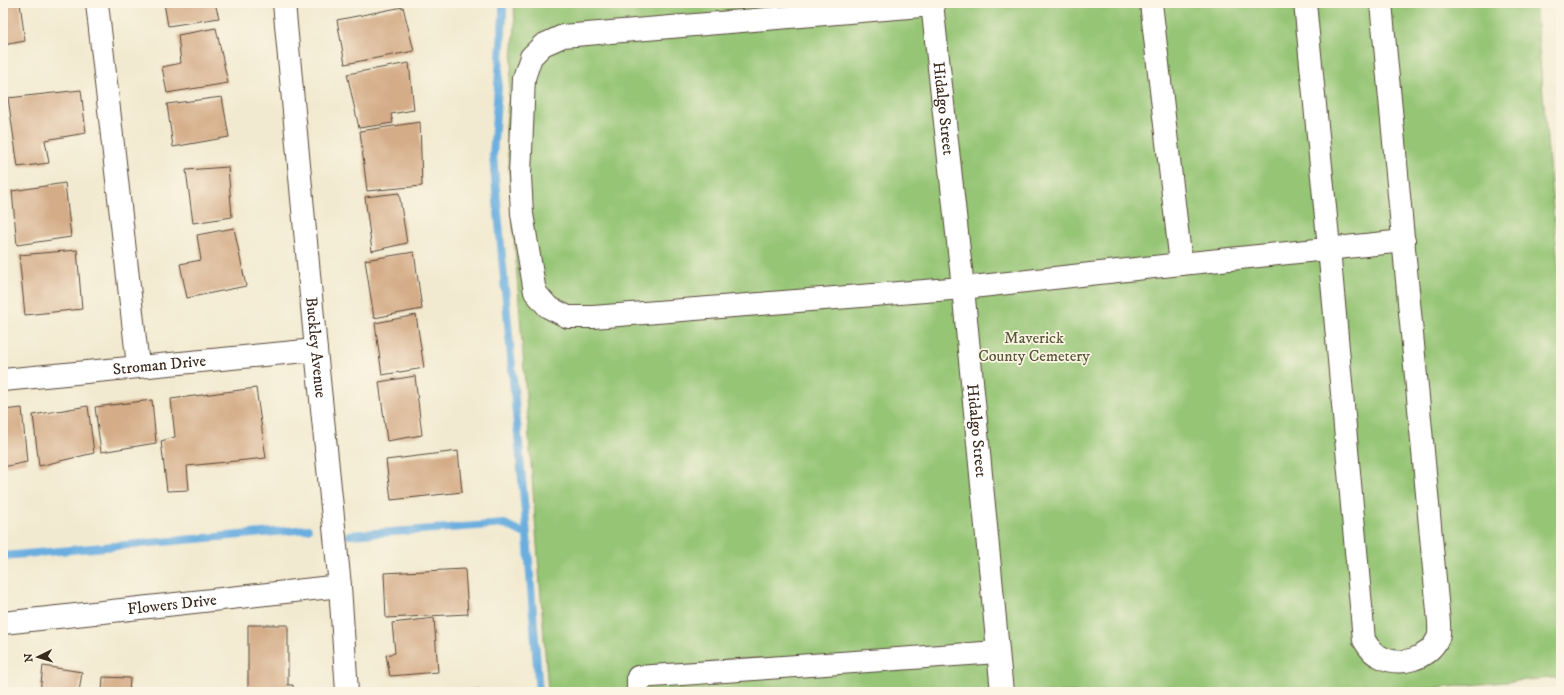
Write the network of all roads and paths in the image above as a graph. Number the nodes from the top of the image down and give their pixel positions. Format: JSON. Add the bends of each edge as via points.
{"nodes":[{"id":1,"x":98,"y":3,"type":"edge"},
{"id":2,"x":284,"y":3,"type":"edge"},
{"id":3,"x":1151,"y":3,"type":"edge"},
{"id":4,"x":1305,"y":3,"type":"edge"},
{"id":5,"x":1381,"y":3,"type":"edge"},
{"id":6,"x":932,"y":4,"type":"edge"},
{"id":7,"x":1404,"y":241,"type":"junction"},
{"id":8,"x":1329,"y":248,"type":"junction"},
{"id":9,"x":1181,"y":264,"type":"junction"},
{"id":10,"x":963,"y":288,"type":"junction"},
{"id":11,"x":316,"y":350,"type":"junction"},
{"id":12,"x":138,"y":366,"type":"junction"},
{"id":13,"x":3,"y":380,"type":"edge"},
{"id":14,"x":340,"y":586,"type":"junction"},
{"id":15,"x":3,"y":622,"type":"edge"},
{"id":16,"x":998,"y":652,"type":"junction"},
{"id":17,"x":347,"y":692,"type":"edge"},
{"id":18,"x":638,"y":692,"type":"edge"},
{"id":19,"x":1002,"y":692,"type":"edge"}],
"edges":[{"from":1,"to":12,"type":"street"},
{"from":2,"to":11,"type":"street","name":"Buckley Avenue"},
{"from":3,"to":9,"type":"street"},
{"from":4,"to":8,"type":"street"},
{"from":5,"to":7,"type":"street"},
{"from":6,"to":10,"type":"street","name":"Hidalgo Street"},
{"from":6,"to":10,"type":"street","via":[[563,36],[543,45],[531,57],[524,78],[520,176],[522,214],[535,292],[548,307],[568,317],[593,318]]},
{"from":7,"to":8,"type":"street"},
{"from":7,"to":8,"type":"street","via":[[1439,622],[1439,637],[1431,648],[1422,656],[1406,661],[1379,657],[1364,640]]},
{"from":8,"to":9,"type":"street"},
{"from":9,"to":10,"type":"street"},
{"from":10,"to":16,"type":"street","name":"Hidalgo Street"},
{"from":11,"to":12,"type":"street","name":"Stroman Drive"},
{"from":11,"to":14,"type":"street","name":"Buckley Avenue"},
{"from":12,"to":13,"type":"street","name":"Stroman Drive"},
{"from":14,"to":15,"type":"street","name":"Flowers Drive"},
{"from":14,"to":17,"type":"street","name":"Buckley Avenue"},
{"from":16,"to":18,"type":"street","via":[[638,677]]},
{"from":16,"to":19,"type":"street","name":"Hidalgo Street"}]}
